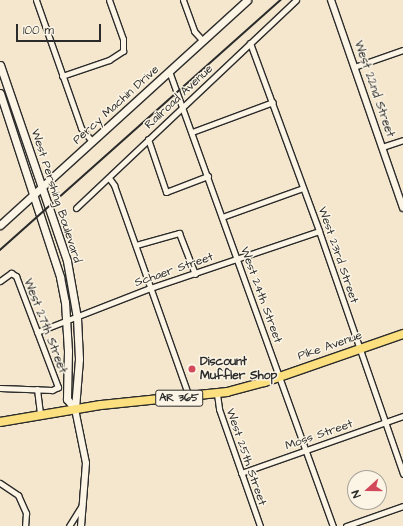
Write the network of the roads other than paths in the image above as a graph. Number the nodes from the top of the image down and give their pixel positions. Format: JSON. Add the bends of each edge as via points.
{"nodes":[{"id":1,"x":36,"y":0,"type":"edge"},
{"id":2,"x":109,"y":0,"type":"edge"},
{"id":3,"x":183,"y":0,"type":"edge"},
{"id":4,"x":247,"y":0,"type":"edge"},
{"id":5,"x":296,"y":0,"type":"edge"},
{"id":6,"x":331,"y":0,"type":"edge"},
{"id":7,"x":202,"y":40,"type":"junction"},
{"id":8,"x":250,"y":43,"type":"junction"},
{"id":9,"x":403,"y":50,"type":"edge"},
{"id":10,"x":0,"y":65,"type":"edge"},
{"id":11,"x":354,"y":67,"type":"junction"},
{"id":12,"x":169,"y":71,"type":"junction"},
{"id":13,"x":62,"y":76,"type":"junction"},
{"id":14,"x":0,"y":93,"type":"edge"},
{"id":15,"x":273,"y":102,"type":"junction"},
{"id":16,"x":183,"y":106,"type":"junction"},
{"id":17,"x":192,"y":132,"type":"junction"},
{"id":18,"x":148,"y":139,"type":"junction"},
{"id":19,"x":403,"y":140,"type":"edge"},
{"id":20,"x":92,"y":141,"type":"junction"},
{"id":21,"x":382,"y":147,"type":"junction"},
{"id":22,"x":208,"y":176,"type":"junction"},
{"id":23,"x":109,"y":178,"type":"junction"},
{"id":24,"x":43,"y":187,"type":"junction"},
{"id":25,"x":303,"y":188,"type":"junction"},
{"id":26,"x":34,"y":195,"type":"junction"},
{"id":27,"x":76,"y":208,"type":"dead end"},
{"id":28,"x":403,"y":208,"type":"edge"},
{"id":29,"x":222,"y":217,"type":"junction"},
{"id":30,"x":0,"y":225,"type":"edge"},
{"id":31,"x":319,"y":231,"type":"junction"},
{"id":32,"x":136,"y":245,"type":"junction"},
{"id":33,"x":237,"y":259,"type":"junction"},
{"id":34,"x":195,"y":274,"type":"junction"},
{"id":35,"x":0,"y":281,"type":"edge"},
{"id":36,"x":150,"y":288,"type":"junction"},
{"id":37,"x":77,"y":318,"type":"junction"},
{"id":38,"x":66,"y":321,"type":"junction"},
{"id":39,"x":37,"y":332,"type":"junction"},
{"id":40,"x":403,"y":334,"type":"edge"},
{"id":41,"x":359,"y":349,"type":"junction"},
{"id":42,"x":280,"y":377,"type":"junction"},
{"id":43,"x":0,"y":388,"type":"edge"},
{"id":44,"x":37,"y":390,"type":"junction"},
{"id":45,"x":217,"y":394,"type":"junction"},
{"id":46,"x":189,"y":397,"type":"junction"},
{"id":47,"x":76,"y":409,"type":"junction"},
{"id":48,"x":40,"y":415,"type":"junction"},
{"id":49,"x":403,"y":416,"type":"edge"},
{"id":50,"x":0,"y":422,"type":"edge"},
{"id":51,"x":385,"y":422,"type":"junction"},
{"id":52,"x":306,"y":450,"type":"junction"},
{"id":53,"x":241,"y":472,"type":"junction"},
{"id":54,"x":403,"y":474,"type":"edge"},
{"id":55,"x":0,"y":483,"type":"edge"},
{"id":56,"x":84,"y":503,"type":"junction"},
{"id":57,"x":403,"y":506,"type":"edge"},
{"id":58,"x":25,"y":526,"type":"edge"},
{"id":59,"x":70,"y":526,"type":"edge"},
{"id":60,"x":81,"y":526,"type":"edge"},
{"id":61,"x":260,"y":526,"type":"edge"},
{"id":62,"x":333,"y":526,"type":"edge"},
{"id":63,"x":346,"y":526,"type":"edge"}],
"edges":[{"from":1,"to":13,"type":"street"},
{"from":2,"to":13,"type":"street","via":[[124,42],[121,54]]},
{"from":3,"to":7,"type":"street","via":[[194,31]]},
{"from":4,"to":7,"type":"main road","name":"Percy Machin Drive"},
{"from":5,"to":8,"type":"street","name":"Railroad Avenue"},
{"from":6,"to":11,"type":"street","name":"West 22nd Street"},
{"from":7,"to":12,"type":"main road","name":"Percy Machin Drive"},
{"from":8,"to":15,"type":"street","name":"West 23rd Street"},
{"from":8,"to":16,"type":"street","name":"Railroad Avenue"},
{"from":9,"to":11,"type":"street"},
{"from":10,"to":24,"type":"main road","name":"West Pershing Boulevard"},
{"from":11,"to":21,"type":"street","name":"West 22nd Street"},
{"from":12,"to":16,"type":"street","name":"West 24th Street"},
{"from":12,"to":20,"type":"main road","name":"Percy Machin Drive"},
{"from":13,"to":20,"type":"street","via":[[81,128]]},
{"from":14,"to":26,"type":"main road","name":"West Pershing Boulevard"},
{"from":15,"to":17,"type":"street"},
{"from":15,"to":25,"type":"street","name":"West 23rd Street"},
{"from":16,"to":17,"type":"street","name":"West 24th Street"},
{"from":16,"to":18,"type":"street","name":"Railroad Avenue"},
{"from":17,"to":22,"type":"street","name":"West 24th Street"},
{"from":18,"to":22,"type":"street","via":[[166,192]]},
{"from":18,"to":23,"type":"street","name":"Railroad Avenue"},
{"from":19,"to":21,"type":"street"},
{"from":20,"to":24,"type":"main road","name":"Percy Machin Drive"},
{"from":21,"to":28,"type":"street","name":"West 22nd Street"},
{"from":22,"to":29,"type":"street","name":"West 24th Street"},
{"from":23,"to":27,"type":"street","name":"Railroad Avenue"},
{"from":23,"to":32,"type":"street","via":[[114,185]]},
{"from":24,"to":26,"type":"main road","name":"Percy Machin Drive"},
{"from":24,"to":37,"type":"main road","name":"West Pershing Boulevard","via":[[67,261]]},
{"from":25,"to":29,"type":"street"},
{"from":25,"to":31,"type":"street","name":"West 23rd Street"},
{"from":26,"to":30,"type":"main road","name":"Percy Machin Drive"},
{"from":26,"to":38,"type":"main road","name":"West Pershing Boulevard","via":[[55,256],[65,302]]},
{"from":29,"to":33,"type":"street","name":"West 24th Street"},
{"from":31,"to":33,"type":"street","name":"Schaer Street"},
{"from":31,"to":41,"type":"street","name":"West 23rd Street"},
{"from":32,"to":34,"type":"street","via":[[179,233]]},
{"from":32,"to":36,"type":"street"},
{"from":33,"to":34,"type":"street","name":"Schaer Street"},
{"from":33,"to":42,"type":"street","name":"West 24th Street"},
{"from":34,"to":36,"type":"street","name":"Schaer Street"},
{"from":35,"to":39,"type":"street","name":"West 27th Street","via":[[11,273],[18,280]]},
{"from":36,"to":37,"type":"street","name":"Schaer Street"},
{"from":36,"to":46,"type":"street"},
{"from":37,"to":38,"type":"street","name":"Schaer Street"},
{"from":37,"to":47,"type":"main road","name":"West Pershing Boulevard","via":[[79,359]]},
{"from":38,"to":39,"type":"street","name":"Schaer Street"},
{"from":38,"to":47,"type":"main road","name":"West Pershing Boulevard","via":[[67,399]]},
{"from":39,"to":44,"type":"street","name":"West 27th Street","via":[[57,388]]},
{"from":40,"to":41,"type":"main road","name":"Pike Avenue","number":"AR 365"},
{"from":41,"to":42,"type":"main road","name":"Pike Avenue","number":"AR 365"},
{"from":41,"to":51,"type":"street","name":"West 23rd Street"},
{"from":42,"to":45,"type":"main road","name":"Pike Avenue","number":"AR 365"},
{"from":42,"to":52,"type":"street","name":"West 24th Street"},
{"from":43,"to":44,"type":"street"},
{"from":44,"to":48,"type":"street"},
{"from":45,"to":46,"type":"main road","name":"Pike Avenue","number":"AR 365"},
{"from":45,"to":53,"type":"street","name":"West 25th Street","via":[[219,409]]},
{"from":46,"to":47,"type":"main road","name":"Pike Avenue","number":"AR 365"},
{"from":47,"to":48,"type":"main road","number":"AR 365"},
{"from":47,"to":56,"type":"street","name":"West Pershing Boulevard","via":[[86,463]]},
{"from":48,"to":50,"type":"main road","number":"AR 365"},
{"from":49,"to":51,"type":"street","name":"Moss Street"},
{"from":51,"to":52,"type":"street","name":"Moss Street"},
{"from":51,"to":54,"type":"street","name":"West 23rd Street"},
{"from":52,"to":53,"type":"street","name":"Moss Street"},
{"from":52,"to":62,"type":"street","name":"West 24th Street"},
{"from":53,"to":61,"type":"street","name":"West 25th Street"},
{"from":55,"to":58,"type":"street","via":[[18,495],[26,513]]},
{"from":56,"to":59,"type":"street"},
{"from":56,"to":60,"type":"street","name":"West Pershing Boulevard"},
{"from":57,"to":63,"type":"street"}]}
